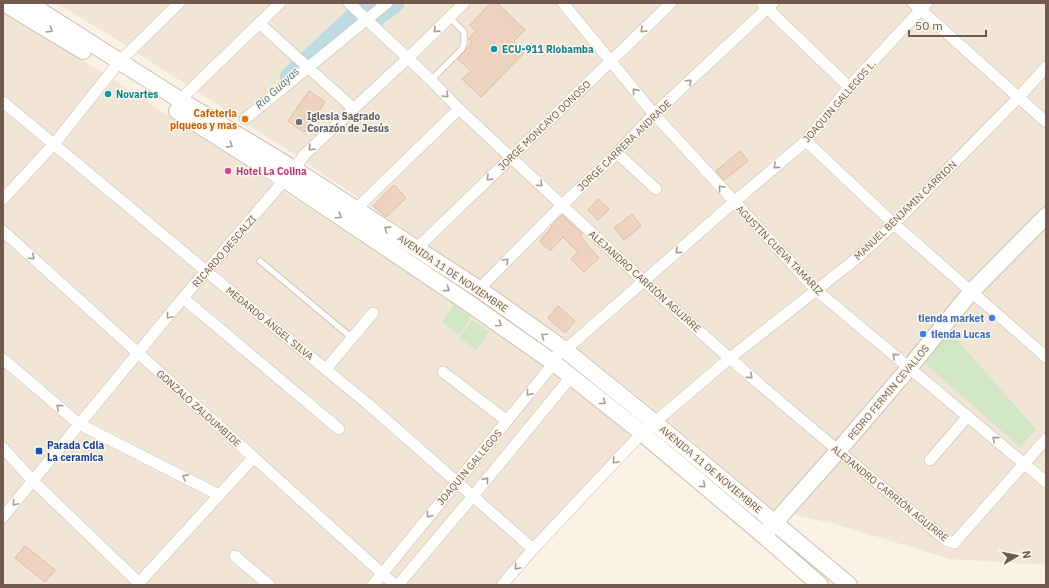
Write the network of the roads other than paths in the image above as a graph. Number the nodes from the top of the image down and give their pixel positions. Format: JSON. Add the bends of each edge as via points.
{"nodes":[{"id":1,"x":4,"y":3,"type":"edge"},
{"id":2,"x":179,"y":3,"type":"edge"},
{"id":3,"x":280,"y":3,"type":"edge"},
{"id":4,"x":349,"y":3,"type":"edge"},
{"id":5,"x":384,"y":3,"type":"edge"},
{"id":6,"x":387,"y":3,"type":"edge"},
{"id":7,"x":464,"y":3,"type":"edge"},
{"id":8,"x":672,"y":3,"type":"edge"},
{"id":9,"x":565,"y":4,"type":"edge"},
{"id":10,"x":767,"y":5,"type":"edge"},
{"id":11,"x":920,"y":5,"type":"edge"},
{"id":12,"x":30,"y":7,"type":"edge"},
{"id":13,"x":449,"y":17,"type":"junction"},
{"id":14,"x":260,"y":23,"type":"junction"},
{"id":15,"x":408,"y":58,"type":"junction"},
{"id":16,"x":610,"y":61,"type":"junction"},
{"id":17,"x":117,"y":66,"type":"junction"},
{"id":18,"x":1046,"y":67,"type":"edge"},
{"id":19,"x":431,"y":80,"type":"junction"},
{"id":20,"x":849,"y":87,"type":"junction"},
{"id":21,"x":1019,"y":97,"type":"junction"},
{"id":22,"x":180,"y":100,"type":"junction"},
{"id":23,"x":3,"y":102,"type":"edge"},
{"id":24,"x":353,"y":108,"type":"junction"},
{"id":25,"x":459,"y":109,"type":"junction"},
{"id":26,"x":654,"y":114,"type":"junction"},
{"id":27,"x":1046,"y":122,"type":"edge"},
{"id":28,"x":806,"y":141,"type":"junction"},
{"id":29,"x":54,"y":144,"type":"junction"},
{"id":30,"x":618,"y":153,"type":"junction"},
{"id":31,"x":510,"y":157,"type":"junction"},
{"id":32,"x":290,"y":174,"type":"junction"},
{"id":33,"x":656,"y":189,"type":"dead end"},
{"id":34,"x":3,"y":199,"type":"edge"},
{"id":35,"x":734,"y":202,"type":"junction"},
{"id":36,"x":562,"y":205,"type":"junction"},
{"id":37,"x":356,"y":209,"type":"junction"},
{"id":38,"x":1046,"y":216,"type":"edge"},
{"id":39,"x":894,"y":224,"type":"junction"},
{"id":40,"x":3,"y":230,"type":"edge"},
{"id":41,"x":416,"y":248,"type":"junction"},
{"id":42,"x":260,"y":261,"type":"dead end"},
{"id":43,"x":206,"y":271,"type":"junction"},
{"id":44,"x":644,"y":281,"type":"junction"},
{"id":45,"x":479,"y":289,"type":"junction"},
{"id":46,"x":816,"y":290,"type":"junction"},
{"id":47,"x":971,"y":292,"type":"junction"},
{"id":48,"x":183,"y":298,"type":"junction"},
{"id":49,"x":373,"y":313,"type":"dead end"},
{"id":50,"x":352,"y":338,"type":"junction"},
{"id":51,"x":565,"y":350,"type":"junction"},
{"id":52,"x":138,"y":353,"type":"junction"},
{"id":53,"x":1046,"y":357,"type":"edge"},
{"id":54,"x":3,"y":358,"type":"edge"},
{"id":55,"x":730,"y":358,"type":"junction"},
{"id":56,"x":554,"y":363,"type":"junction"},
{"id":57,"x":909,"y":368,"type":"junction"},
{"id":58,"x":326,"y":369,"type":"junction"},
{"id":59,"x":443,"y":372,"type":"dead end"},
{"id":60,"x":571,"y":377,"type":"junction"},
{"id":61,"x":968,"y":416,"type":"junction"},
{"id":62,"x":507,"y":421,"type":"junction"},
{"id":63,"x":654,"y":422,"type":"junction"},
{"id":64,"x":79,"y":424,"type":"junction"},
{"id":65,"x":339,"y":430,"type":"dead end"},
{"id":66,"x":642,"y":433,"type":"junction"},
{"id":67,"x":1046,"y":440,"type":"edge"},
{"id":68,"x":3,"y":448,"type":"edge"},
{"id":69,"x":838,"y":451,"type":"junction"},
{"id":70,"x":254,"y":457,"type":"junction"},
{"id":71,"x":930,"y":460,"type":"dead end"},
{"id":72,"x":1024,"y":464,"type":"junction"},
{"id":73,"x":33,"y":481,"type":"junction"},
{"id":74,"x":456,"y":481,"type":"junction"},
{"id":75,"x":1046,"y":482,"type":"edge"},
{"id":76,"x":220,"y":495,"type":"junction"},
{"id":77,"x":473,"y":496,"type":"junction"},
{"id":78,"x":3,"y":517,"type":"edge"},
{"id":79,"x":775,"y":522,"type":"junction"},
{"id":80,"x":763,"y":535,"type":"junction"},
{"id":81,"x":533,"y":548,"type":"junction"},
{"id":82,"x":235,"y":556,"type":"dead end"},
{"id":83,"x":382,"y":573,"type":"junction"},
{"id":84,"x":138,"y":584,"type":"edge"},
{"id":85,"x":269,"y":585,"type":"edge"},
{"id":86,"x":373,"y":585,"type":"edge"},
{"id":87,"x":397,"y":585,"type":"edge"},
{"id":88,"x":502,"y":585,"type":"edge"},
{"id":89,"x":820,"y":585,"type":"edge"},
{"id":90,"x":849,"y":585,"type":"edge"}],
"edges":[{"from":1,"to":12,"type":"street","name":"AVENIDA 11 DE NOVIEMBRE"},
{"from":2,"to":17,"type":"street"},
{"from":3,"to":14,"type":"street"},
{"from":4,"to":15,"type":"street","name":"ALEJANDRO CARRIÓN AGUIRRE"},
{"from":5,"to":6,"type":"street","via":[[245,119]]},
{"from":7,"to":13,"type":"street","name":"RICARDO DESCALZI"},
{"from":8,"to":16,"type":"street","name":"JORGE MONCAYO DONOSO","one_way":true},
{"from":9,"to":16,"type":"street","name":"AGUSTIN CUEVA TAMARIZ"},
{"from":10,"to":20,"type":"street"},
{"from":26,"to":10,"type":"street","name":"JORGE CARRERA ANDRADE","one_way":true},
{"from":11,"to":20,"type":"street","name":"JOAQUIN GALLEGOS L."},
{"from":11,"to":21,"type":"street"},
{"from":12,"to":17,"type":"street","name":"AVENIDA 11 DE NOVIEMBRE"},
{"from":13,"to":15,"type":"street","name":"RICARDO DESCALZI","one_way":true},
{"from":13,"to":19,"type":"lane","via":[[464,32],[464,43],[462,49]]},
{"from":14,"to":22,"type":"street"},
{"from":14,"to":24,"type":"street"},
{"from":15,"to":19,"type":"street","name":"ALEJANDRO CARRIÓN AGUIRRE"},
{"from":15,"to":24,"type":"street","name":"RICARDO DESCALZI"},
{"from":26,"to":16,"type":"street","name":"AGUSTIN CUEVA TAMARIZ","one_way":true},
{"from":16,"to":31,"type":"street","name":"JORGE MONCAYO DONOSO"},
{"from":17,"to":22,"type":"street","name":"AVENIDA 11 DE NOVIEMBRE"},
{"from":17,"to":29,"type":"street"},
{"from":17,"to":32,"type":"street","name":"AVENIDA 11 DE NOVIEMBRE","one_way":true},
{"from":18,"to":21,"type":"street","name":"MANUEL BENJAMIN CARRION"},
{"from":19,"to":25,"type":"street","name":"ALEJANDRO CARRIÓN AGUIRRE","one_way":true},
{"from":20,"to":28,"type":"street","name":"JOAQUIN GALLEGOS L."},
{"from":21,"to":27,"type":"street"},
{"from":21,"to":39,"type":"street","name":"MANUEL BENJAMIN CARRION"},
{"from":22,"to":32,"type":"street","name":"AVENIDA 11 DE NOVIEMBRE"},
{"from":23,"to":29,"type":"street","name":"MEDARDO ÁNGEL SILVA"},
{"from":24,"to":32,"type":"street","name":"RICARDO DESCALZI","one_way":true,"via":[[306,152]]},
{"from":25,"to":31,"type":"street","name":"ALEJANDRO CARRIÓN AGUIRRE"},
{"from":25,"to":37,"type":"street"},
{"from":26,"to":30,"type":"street","name":"JORGE CARRERA ANDRADE"},
{"from":35,"to":26,"type":"street","name":"AGUSTIN CUEVA TAMARIZ","one_way":true},
{"from":28,"to":35,"type":"street","name":"JOAQUIN GALLEGOS L.","one_way":true},
{"from":28,"to":39,"type":"street"},
{"from":29,"to":34,"type":"street"},
{"from":29,"to":43,"type":"street","name":"MEDARDO ÁNGEL SILVA"},
{"from":30,"to":33,"type":"street"},
{"from":30,"to":36,"type":"street","name":"JORGE CARRERA ANDRADE"},
{"from":31,"to":36,"type":"street","name":"ALEJANDRO CARRIÓN AGUIRRE","one_way":true},
{"from":31,"to":41,"type":"street","name":"JORGE MONCAYO DONOSO","one_way":true},
{"from":32,"to":37,"type":"street","name":"AVENIDA 11 DE NOVIEMBRE"},
{"from":32,"to":43,"type":"street","name":"RICARDO DESCALZI"},
{"from":32,"to":56,"type":"street","name":"AVENIDA 11 DE NOVIEMBRE","one_way":true},
{"from":35,"to":44,"type":"street","name":"JOAQUIN GALLEGOS L.","one_way":true},
{"from":35,"to":46,"type":"street","name":"AGUSTIN CUEVA TAMARIZ"},
{"from":36,"to":44,"type":"street","name":"ALEJANDRO CARRIÓN AGUIRRE"},
{"from":45,"to":36,"type":"street","name":"JORGE CARRERA ANDRADE","one_way":true},
{"from":41,"to":37,"type":"street","name":"AVENIDA 11 DE NOVIEMBRE","one_way":true},
{"from":38,"to":47,"type":"street","name":"PEDRO FERMIN CEVALLOS"},
{"from":39,"to":46,"type":"street","name":"MANUEL BENJAMIN CARRION","via":[[856,259]]},
{"from":39,"to":47,"type":"street"},
{"from":40,"to":52,"type":"street","name":"GONZALO ZALDUMBIDE","one_way":true},
{"from":41,"to":45,"type":"street","name":"AVENIDA 11 DE NOVIEMBRE"},
{"from":42,"to":50,"type":"lane"},
{"from":43,"to":48,"type":"street","name":"RICARDO DESCALZI"},
{"from":43,"to":58,"type":"street","name":"MEDARDO ÁNGEL SILVA"},
{"from":44,"to":51,"type":"street","name":"JOAQUIN GALLEGOS L."},
{"from":44,"to":55,"type":"street","name":"ALEJANDRO CARRIÓN AGUIRRE"},
{"from":51,"to":45,"type":"street","name":"AVENIDA 11 DE NOVIEMBRE","one_way":true},
{"from":46,"to":55,"type":"street","name":"MANUEL BENJAMIN CARRION"},
{"from":57,"to":46,"type":"street","name":"AGUSTIN CUEVA TAMARIZ","one_way":true},
{"from":47,"to":53,"type":"street"},
{"from":47,"to":57,"type":"street","name":"PEDRO FERMIN CEVALLOS"},
{"from":48,"to":52,"type":"street","name":"RICARDO DESCALZI","one_way":true},
{"from":48,"to":65,"type":"street"},
{"from":49,"to":50,"type":"street"},
{"from":50,"to":58,"type":"street"},
{"from":51,"to":56,"type":"street","name":"JOAQUIN GALLEGOS","via":[[560,352]]},
{"from":51,"to":63,"type":"street","name":"AVENIDA 11 DE NOVIEMBRE"},
{"from":52,"to":64,"type":"street","name":"RICARDO DESCALZI"},
{"from":52,"to":70,"type":"street","name":"GONZALO ZALDUMBIDE"},
{"from":64,"to":54,"type":"street","one_way":true},
{"from":55,"to":63,"type":"street","name":"MANUEL BENJAMIN CARRION"},
{"from":55,"to":69,"type":"street","name":"ALEJANDRO CARRIÓN AGUIRRE","one_way":true},
{"from":56,"to":60,"type":"street","name":"AVENIDA 11 DE NOVIEMBRE"},
{"from":56,"to":62,"type":"street","name":"JOAQUIN GALLEGOS","one_way":true},
{"from":57,"to":61,"type":"street","name":"AGUSTIN CUEVA TAMARIZ"},
{"from":57,"to":69,"type":"street","name":"PEDRO FERMIN CEVALLOS"},
{"from":58,"to":74,"type":"street","name":"MEDARDO ÁNGEL SILVA"},
{"from":59,"to":62,"type":"street"},
{"from":60,"to":66,"type":"street","name":"AVENIDA 11 DE NOVIEMBRE","one_way":true},
{"from":77,"to":60,"type":"street","one_way":true},
{"from":61,"to":71,"type":"street"},
{"from":72,"to":61,"type":"street","name":"AGUSTIN CUEVA TAMARIZ","one_way":true},
{"from":62,"to":74,"type":"street","name":"JOAQUIN GALLEGOS"},
{"from":63,"to":66,"type":"street","name":"MANUEL BENJAMIN CARRION"},
{"from":63,"to":79,"type":"street","name":"AVENIDA 11 DE NOVIEMBRE"},
{"from":64,"to":73,"type":"street","name":"RICARDO DESCALZI"},
{"from":76,"to":64,"type":"street","one_way":true},
{"from":66,"to":80,"type":"street","name":"AVENIDA 11 DE NOVIEMBRE","one_way":true},
{"from":66,"to":81,"type":"street","name":"MANUEL BENJAMIN CARRION","one_way":true},
{"from":67,"to":72,"type":"street"},
{"from":68,"to":73,"type":"street"},
{"from":69,"to":72,"type":"street","name":"ALEJANDRO CARRIÓN AGUIRRE","via":[[946,540],[954,543]]},
{"from":69,"to":79,"type":"street","name":"PEDRO FERMIN CEVALLOS"},
{"from":70,"to":76,"type":"street"},
{"from":70,"to":83,"type":"street","name":"GONZALO ZALDUMBIDE"},
{"from":72,"to":75,"type":"street","name":"AGUSTIN CUEVA TAMARIZ"},
{"from":73,"to":78,"type":"street","name":"RICARDO DESCALZI","one_way":true},
{"from":73,"to":84,"type":"street"},
{"from":74,"to":77,"type":"street","name":"MEDARDO ÁNGEL SILVA"},
{"from":74,"to":83,"type":"street","name":"JOAQUIN GALLEGOS","one_way":true},
{"from":76,"to":84,"type":"street"},
{"from":77,"to":81,"type":"street","name":"MEDARDO ÁNGEL SILVA"},
{"from":77,"to":87,"type":"street"},
{"from":79,"to":80,"type":"street","name":"PEDRO FERMIN CEVALLOS"},
{"from":79,"to":90,"type":"street","name":"AVENIDA 11 DE NOVIEMBRE"},
{"from":80,"to":89,"type":"street","name":"AVENIDA 11 DE NOVIEMBRE"},
{"from":81,"to":88,"type":"street","name":"MANUEL BENJAMIN CARRION","one_way":true},
{"from":82,"to":85,"type":"street"},
{"from":83,"to":86,"type":"street","name":"JOAQUIN GALLEGOS"},
{"from":83,"to":87,"type":"street","name":"GONZALO ZALDUMBIDE"}]}
